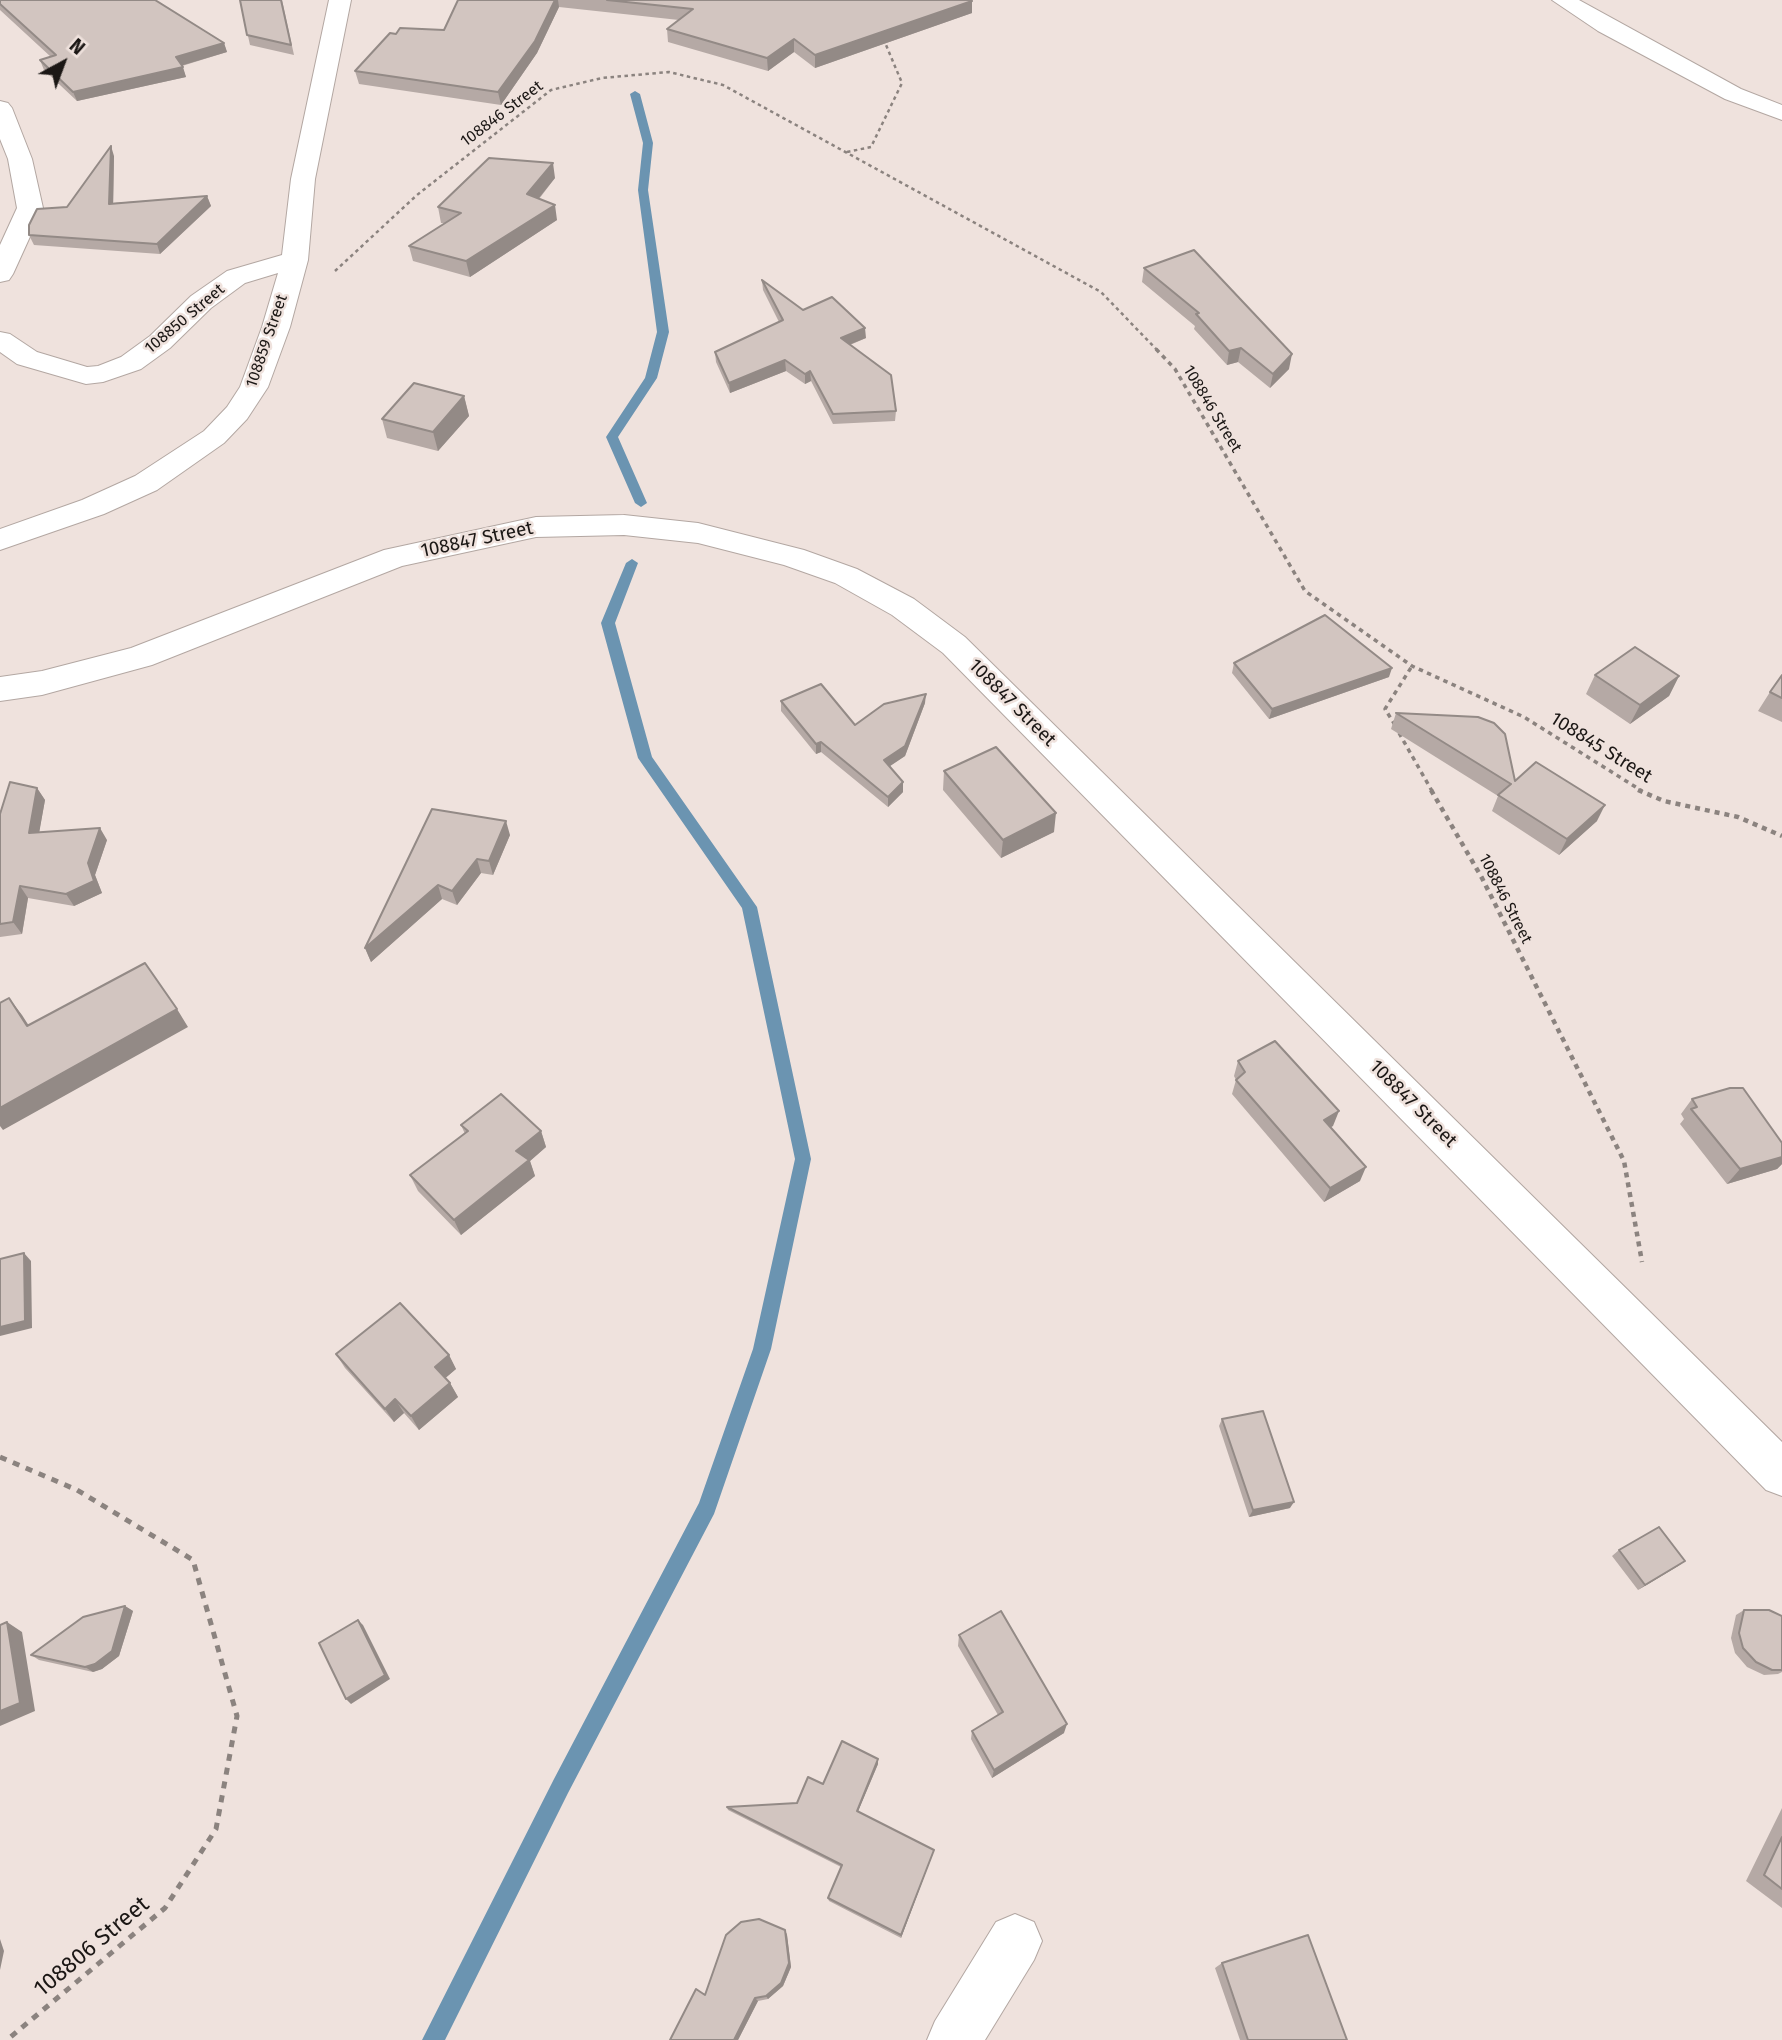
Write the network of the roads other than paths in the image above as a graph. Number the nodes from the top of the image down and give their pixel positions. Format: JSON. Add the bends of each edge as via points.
{"nodes":[{"id":1,"x":340,"y":0,"type":"edge"},
{"id":2,"x":1563,"y":0,"type":"edge"},
{"id":3,"x":0,"y":108,"type":"edge"},
{"id":4,"x":1782,"y":113,"type":"edge"},
{"id":5,"x":295,"y":260,"type":"junction"},
{"id":6,"x":0,"y":274,"type":"edge"},
{"id":7,"x":0,"y":340,"type":"edge"},
{"id":8,"x":0,"y":540,"type":"edge"},
{"id":9,"x":0,"y":690,"type":"edge"},
{"id":10,"x":1782,"y":1474,"type":"edge"},
{"id":11,"x":1015,"y":1941,"type":"dead end"},
{"id":12,"x":954,"y":2040,"type":"edge"}],
"edges":[{"from":1,"to":5,"type":"street","name":"108859 Street","via":[[303,179]]},
{"from":2,"to":4,"type":"street","via":[[1732,94]]},
{"from":3,"to":6,"type":"street","via":[[19,159],[30,208]]},
{"from":5,"to":7,"type":"street","name":"108850 Street","via":[[236,277],[141,356],[103,374],[86,376],[27,359]]},
{"from":5,"to":8,"type":"street","name":"108859 Street","via":[[254,387],[214,437],[146,483]]},
{"from":9,"to":10,"type":"street","name":"108847 Street","via":[[140,657],[396,557],[536,527],[624,525],[698,533],[846,576],[903,607],[954,645]]},
{"from":11,"to":12,"type":"street"}]}
